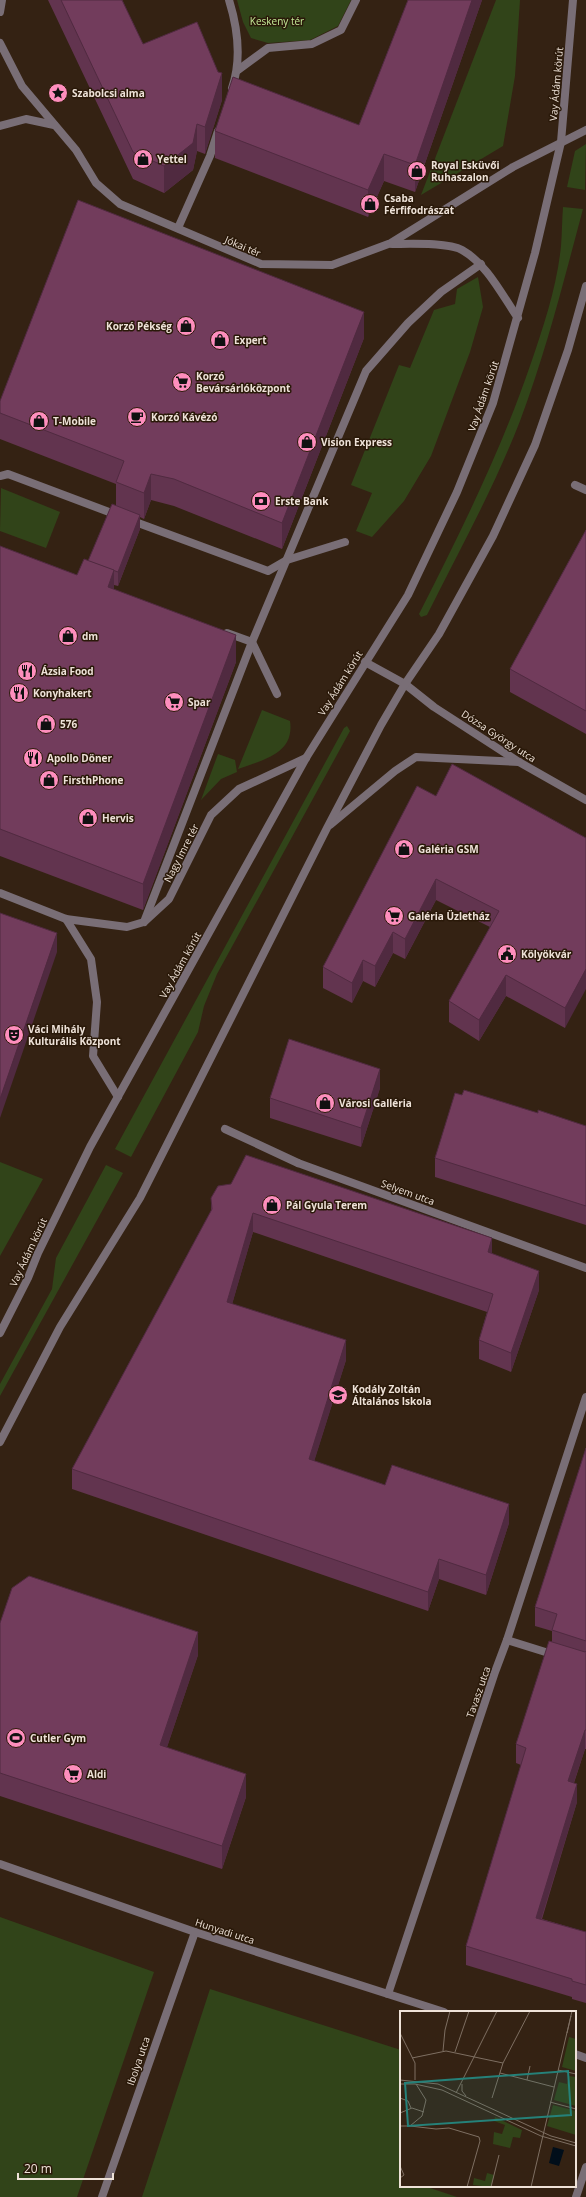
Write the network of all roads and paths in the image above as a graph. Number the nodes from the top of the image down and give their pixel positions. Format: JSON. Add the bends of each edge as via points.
{"nodes":[{"id":1,"x":2,"y":0,"type":"edge"},
{"id":2,"x":229,"y":0,"type":"edge"},
{"id":3,"x":356,"y":0,"type":"edge"},
{"id":4,"x":573,"y":0,"type":"edge"},
{"id":5,"x":0,"y":12,"type":"edge"},
{"id":6,"x":0,"y":43,"type":"edge"},
{"id":7,"x":238,"y":70,"type":"junction"},
{"id":8,"x":229,"y":99,"type":"edge"},
{"id":9,"x":222,"y":120,"type":"edge"},
{"id":10,"x":54,"y":125,"type":"junction"},
{"id":11,"x":0,"y":126,"type":"edge"},
{"id":12,"x":586,"y":130,"type":"edge"},
{"id":13,"x":561,"y":142,"type":"junction"},
{"id":14,"x":178,"y":228,"type":"junction"},
{"id":15,"x":391,"y":244,"type":"junction"},
{"id":16,"x":481,"y":264,"type":"junction"},
{"id":17,"x":586,"y":286,"type":"edge"},
{"id":18,"x":518,"y":318,"type":"junction"},
{"id":19,"x":0,"y":476,"type":"edge"},
{"id":20,"x":574,"y":485,"type":"dead end"},
{"id":21,"x":586,"y":490,"type":"edge"},
{"id":22,"x":345,"y":542,"type":"dead end"},
{"id":23,"x":287,"y":560,"type":"junction"},
{"id":24,"x":215,"y":628,"type":"edge"},
{"id":25,"x":252,"y":642,"type":"junction"},
{"id":26,"x":365,"y":662,"type":"junction"},
{"id":27,"x":405,"y":684,"type":"junction"},
{"id":28,"x":277,"y":694,"type":"dead end"},
{"id":29,"x":306,"y":758,"type":"junction"},
{"id":30,"x":519,"y":762,"type":"junction"},
{"id":31,"x":586,"y":800,"type":"edge"},
{"id":32,"x":327,"y":828,"type":"junction"},
{"id":33,"x":0,"y":893,"type":"edge"},
{"id":34,"x":66,"y":919,"type":"junction"},
{"id":35,"x":144,"y":922,"type":"junction"},
{"id":36,"x":118,"y":1097,"type":"junction"},
{"id":37,"x":225,"y":1129,"type":"dead end"},
{"id":38,"x":586,"y":1268,"type":"edge"},
{"id":39,"x":0,"y":1333,"type":"edge"},
{"id":40,"x":586,"y":1397,"type":"edge"},
{"id":41,"x":0,"y":1442,"type":"edge"},
{"id":42,"x":507,"y":1640,"type":"junction"},
{"id":43,"x":565,"y":1658,"type":"edge"},
{"id":44,"x":0,"y":1864,"type":"edge"},
{"id":45,"x":195,"y":1932,"type":"junction"},
{"id":46,"x":388,"y":1994,"type":"junction"},
{"id":47,"x":441,"y":2011,"type":"edge"},
{"id":48,"x":576,"y":2054,"type":"edge"},
{"id":49,"x":586,"y":2058,"type":"edge"},
{"id":50,"x":586,"y":2167,"type":"edge"},
{"id":51,"x":102,"y":2197,"type":"edge"},
{"id":52,"x":576,"y":2197,"type":"edge"}],
"edges":[{"from":1,"to":5,"type":"street"},
{"from":2,"to":7,"type":"street","via":[[236,24]]},
{"from":3,"to":7,"type":"street","via":[[341,30],[312,44],[268,48]]},
{"from":4,"to":13,"type":"street","name":"Vay Ádám körút"},
{"from":6,"to":10,"type":"street","name":"Jókai tér","via":[[22,86]]},
{"from":7,"to":8,"type":"street"},
{"from":9,"to":14,"type":"street","via":[[210,156]]},
{"from":10,"to":11,"type":"street","via":[[26,119]]},
{"from":10,"to":14,"type":"street","name":"Jókai tér","via":[[76,150],[96,183],[120,204]]},
{"from":12,"to":13,"type":"street","name":"Jókai tér"},
{"from":13,"to":15,"type":"street","name":"Jókai tér","via":[[513,167]]},
{"from":13,"to":18,"type":"street","name":"Vay Ádám körút"},
{"from":14,"to":15,"type":"street","name":"Jókai tér","via":[[261,264],[332,264]]},
{"from":15,"to":16,"type":"street","via":[[461,249]]},
{"from":16,"to":18,"type":"street"},
{"from":16,"to":23,"type":"street","via":[[441,292],[408,323],[366,371]]},
{"from":17,"to":27,"type":"street","via":[[568,350],[535,446],[493,536],[439,634]]},
{"from":18,"to":26,"type":"street","name":"Vay Ádám körút","via":[[493,403],[457,492],[408,596]]},
{"from":19,"to":23,"type":"street","via":[[8,474],[268,571]]},
{"from":20,"to":21,"type":"street"},
{"from":22,"to":23,"type":"street"},
{"from":23,"to":25,"type":"street"},
{"from":24,"to":25,"type":"street"},
{"from":25,"to":28,"type":"street"},
{"from":25,"to":35,"type":"street"},
{"from":26,"to":27,"type":"street","name":"Dózsa György utca"},
{"from":26,"to":29,"type":"street","name":"Vay Ádám körút"},
{"from":27,"to":30,"type":"street","name":"Dózsa György utca","via":[[434,707]]},
{"from":27,"to":32,"type":"street"},
{"from":29,"to":35,"type":"street","name":"Nagy Imre tér","via":[[239,789],[211,815],[169,899]]},
{"from":29,"to":36,"type":"street","name":"Vay Ádám körút"},
{"from":30,"to":31,"type":"street","name":"Dózsa György utca"},
{"from":30,"to":32,"type":"street","via":[[416,757],[395,770]]},
{"from":32,"to":41,"type":"street","via":[[140,1198],[60,1327]]},
{"from":33,"to":34,"type":"street","name":"Nagy Imre tér"},
{"from":34,"to":35,"type":"street","name":"Nagy Imre tér","via":[[127,927]]},
{"from":34,"to":36,"type":"street","via":[[91,959],[97,1002],[93,1056]]},
{"from":36,"to":39,"type":"street","name":"Vay Ádám körút","via":[[90,1146]]},
{"from":37,"to":38,"type":"street","name":"Selyem utca","via":[[298,1163]]},
{"from":40,"to":42,"type":"street","name":"Tavasz utca"},
{"from":42,"to":43,"type":"street"},
{"from":42,"to":46,"type":"street","name":"Tavasz utca"},
{"from":44,"to":45,"type":"street","name":"Hunyadi utca"},
{"from":45,"to":46,"type":"street","name":"Hunyadi utca"},
{"from":45,"to":51,"type":"street","name":"Ibolya utca"},
{"from":46,"to":47,"type":"street","name":"Hunyadi utca"},
{"from":48,"to":49,"type":"street"},
{"from":50,"to":52,"type":"street"}]}
